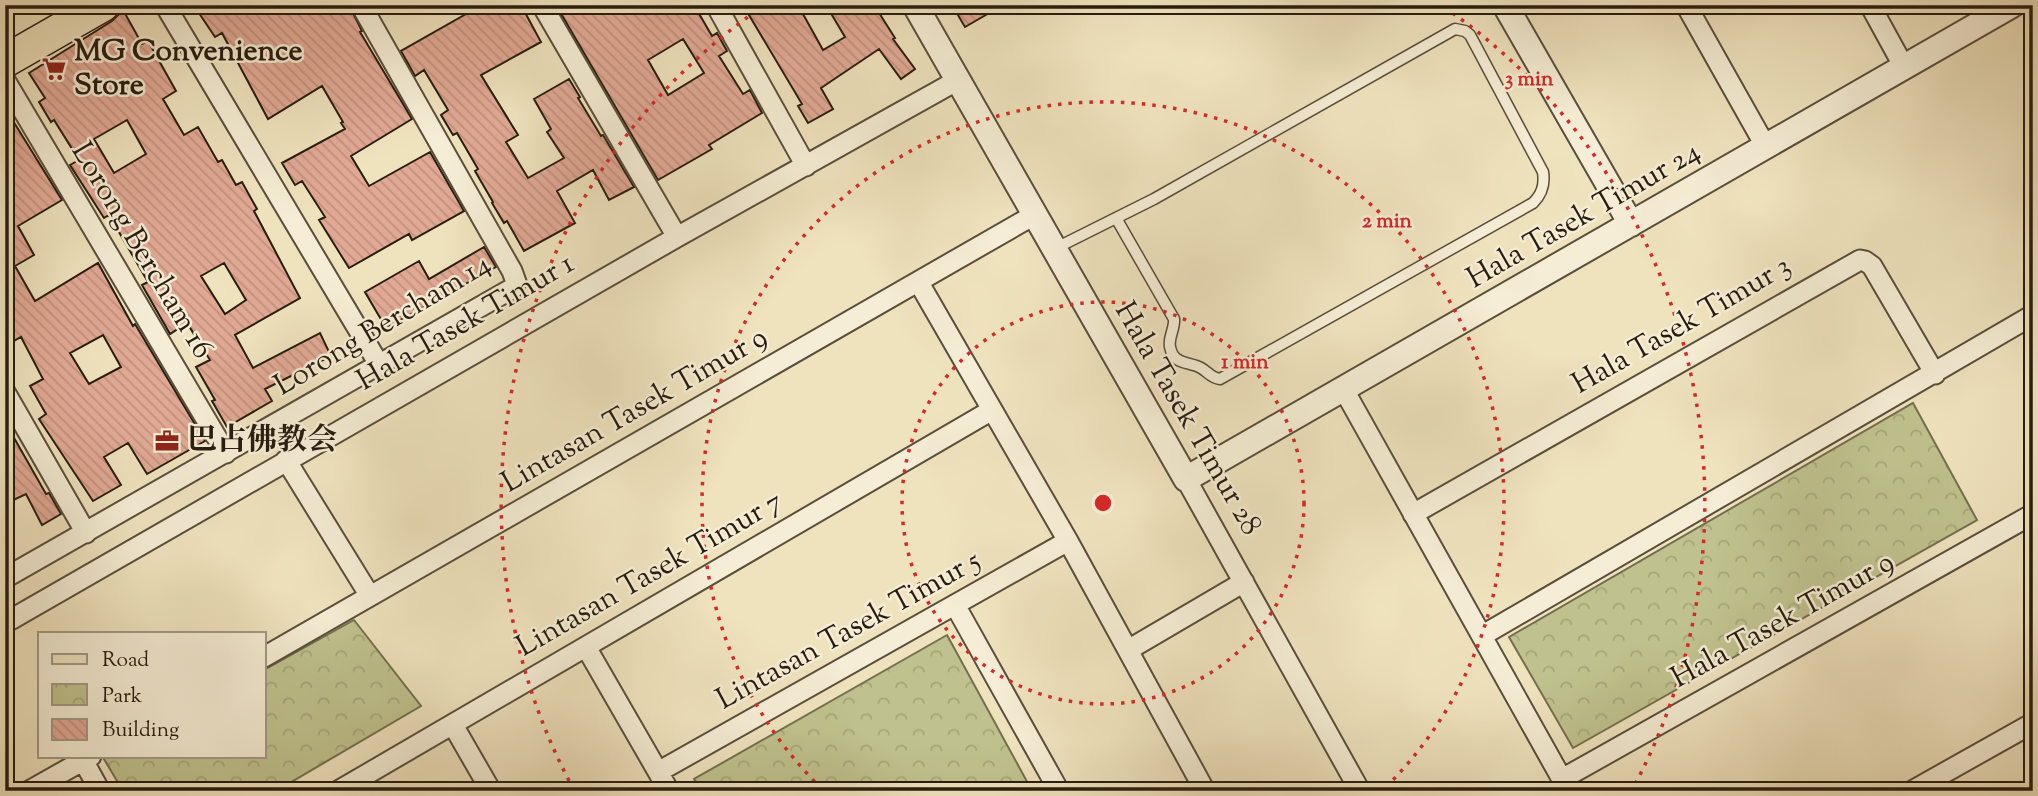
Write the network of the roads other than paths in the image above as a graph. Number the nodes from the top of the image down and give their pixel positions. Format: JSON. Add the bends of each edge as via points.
{"nodes":[{"id":1,"x":78,"y":5,"type":"edge"},
{"id":2,"x":103,"y":5,"type":"edge"},
{"id":3,"x":165,"y":5,"type":"edge"},
{"id":4,"x":360,"y":5,"type":"edge"},
{"id":5,"x":542,"y":5,"type":"edge"},
{"id":6,"x":716,"y":5,"type":"edge"},
{"id":7,"x":915,"y":5,"type":"edge"},
{"id":8,"x":1505,"y":5,"type":"edge"},
{"id":9,"x":1686,"y":5,"type":"edge"},
{"id":10,"x":1870,"y":5,"type":"edge"},
{"id":11,"x":2012,"y":5,"type":"edge"},
{"id":12,"x":5,"y":47,"type":"edge"},
{"id":13,"x":5,"y":61,"type":"edge"},
{"id":14,"x":1904,"y":67,"type":"junction"},
{"id":15,"x":5,"y":80,"type":"edge"},
{"id":16,"x":958,"y":80,"type":"junction"},
{"id":17,"x":1766,"y":148,"type":"junction"},
{"id":18,"x":806,"y":166,"type":"junction"},
{"id":19,"x":1034,"y":215,"type":"junction"},
{"id":20,"x":1115,"y":218,"type":"junction"},
{"id":21,"x":1632,"y":225,"type":"junction"},
{"id":22,"x":677,"y":237,"type":"junction"},
{"id":23,"x":1054,"y":250,"type":"junction"},
{"id":24,"x":919,"y":283,"type":"junction"},
{"id":25,"x":2033,"y":315,"type":"edge"},
{"id":26,"x":380,"y":366,"type":"junction"},
{"id":27,"x":1935,"y":374,"type":"junction"},
{"id":28,"x":1344,"y":390,"type":"junction"},
{"id":29,"x":5,"y":392,"type":"edge"},
{"id":30,"x":992,"y":410,"type":"junction"},
{"id":31,"x":226,"y":453,"type":"junction"},
{"id":32,"x":286,"y":460,"type":"junction"},
{"id":33,"x":1186,"y":479,"type":"junction"},
{"id":34,"x":2033,"y":513,"type":"edge"},
{"id":35,"x":1413,"y":514,"type":"junction"},
{"id":36,"x":86,"y":533,"type":"junction"},
{"id":37,"x":1068,"y":541,"type":"junction"},
{"id":38,"x":5,"y":578,"type":"edge"},
{"id":39,"x":1244,"y":582,"type":"junction"},
{"id":40,"x":370,"y":596,"type":"junction"},
{"id":41,"x":955,"y":606,"type":"junction"},
{"id":42,"x":5,"y":623,"type":"edge"},
{"id":43,"x":1483,"y":635,"type":"junction"},
{"id":44,"x":586,"y":647,"type":"junction"},
{"id":45,"x":1128,"y":650,"type":"junction"},
{"id":46,"x":266,"y":656,"type":"edge"},
{"id":47,"x":2033,"y":723,"type":"edge"},
{"id":48,"x":453,"y":725,"type":"junction"},
{"id":49,"x":87,"y":758,"type":"edge"},
{"id":50,"x":658,"y":772,"type":"junction"},
{"id":51,"x":1565,"y":785,"type":"edge"},
{"id":52,"x":29,"y":791,"type":"edge"},
{"id":53,"x":100,"y":791,"type":"edge"},
{"id":54,"x":338,"y":791,"type":"edge"},
{"id":55,"x":491,"y":791,"type":"edge"},
{"id":56,"x":668,"y":791,"type":"edge"},
{"id":57,"x":1059,"y":791,"type":"edge"},
{"id":58,"x":1205,"y":791,"type":"edge"},
{"id":59,"x":1360,"y":791,"type":"edge"},
{"id":60,"x":1912,"y":791,"type":"edge"}],
"edges":[{"from":1,"to":12,"type":"main road"},
{"from":2,"to":13,"type":"main road"},
{"from":3,"to":26,"type":"street"},
{"from":4,"to":26,"type":"street","name":"Lorong Bercham 14","via":[[516,277],[507,293]]},
{"from":5,"to":22,"type":"street"},
{"from":6,"to":18,"type":"street"},
{"from":7,"to":16,"type":"street","name":"Hala Tasek Timur 28"},
{"from":8,"to":21,"type":"street"},
{"from":9,"to":17,"type":"street"},
{"from":10,"to":14,"type":"street"},
{"from":11,"to":14,"type":"street","name":"Hala Tasek Timur 24"},
{"from":14,"to":17,"type":"street","name":"Hala Tasek Timur 24"},
{"from":15,"to":31,"type":"street","name":"Lorong Bercham 16"},
{"from":16,"to":18,"type":"street","name":"Hala Tasek Timur 1"},
{"from":16,"to":19,"type":"street","name":"Hala Tasek Timur 28"},
{"from":17,"to":21,"type":"street","name":"Hala Tasek Timur 24"},
{"from":18,"to":22,"type":"street","name":"Hala Tasek Timur 1"},
{"from":19,"to":23,"type":"street","name":"Hala Tasek Timur 28"},
{"from":19,"to":24,"type":"street","name":"Lintasan Tasek Timur 9"},
{"from":20,"to":20,"type":"lane","via":[[1455,29],[1470,35],[1544,181],[1533,203],[1220,379],[1180,362],[1172,351],[1174,319]]},
{"from":20,"to":23,"type":"lane"},
{"from":21,"to":28,"type":"street","name":"Hala Tasek Timur 24"},
{"from":22,"to":32,"type":"street","name":"Hala Tasek Timur 1"},
{"from":23,"to":33,"type":"street","name":"Hala Tasek Timur 28"},
{"from":24,"to":30,"type":"street"},
{"from":24,"to":40,"type":"street","name":"Lintasan Tasek Timur 9"},
{"from":25,"to":27,"type":"street"},
{"from":26,"to":31,"type":"street","name":"Lorong Bercham 14"},
{"from":27,"to":35,"type":"street","name":"Hala Tasek Timur 3","via":[[1872,266],[1860,260]]},
{"from":27,"to":43,"type":"street"},
{"from":28,"to":33,"type":"street","name":"Hala Tasek Timur 24"},
{"from":28,"to":35,"type":"street","name":"Hala Tasek Timur 9"},
{"from":29,"to":36,"type":"street"},
{"from":30,"to":37,"type":"street"},
{"from":30,"to":44,"type":"street","name":"Lintasan Tasek Timur 7"},
{"from":31,"to":36,"type":"street","name":"Lorong Bercham 14"},
{"from":32,"to":40,"type":"street"},
{"from":32,"to":42,"type":"street","name":"Hala Tasek Timur 1"},
{"from":33,"to":39,"type":"street","name":"Hala Tasek Timur 28"},
{"from":34,"to":51,"type":"street","name":"Hala Tasek Timur 9"},
{"from":35,"to":43,"type":"street","name":"Hala Tasek Timur 9"},
{"from":36,"to":38,"type":"street","name":"Lorong Bercham 14"},
{"from":37,"to":41,"type":"street","name":"Lintasan Tasek Timur 5"},
{"from":37,"to":45,"type":"street"},
{"from":39,"to":45,"type":"street"},
{"from":39,"to":59,"type":"street","name":"Hala Tasek Timur 28"},
{"from":40,"to":46,"type":"street","name":"Lintasan Tasek Timur 9"},
{"from":41,"to":50,"type":"street","name":"Lintasan Tasek Timur 5"},
{"from":41,"to":57,"type":"street"},
{"from":43,"to":51,"type":"street","name":"Hala Tasek Timur 9"},
{"from":44,"to":48,"type":"street","name":"Lintasan Tasek Timur 7"},
{"from":44,"to":50,"type":"street"},
{"from":45,"to":58,"type":"street"},
{"from":47,"to":60,"type":"street"},
{"from":48,"to":54,"type":"street","name":"Lintasan Tasek Timur 7"},
{"from":48,"to":55,"type":"street"},
{"from":49,"to":52,"type":"street"},
{"from":49,"to":53,"type":"street"},
{"from":50,"to":56,"type":"street"}]}
